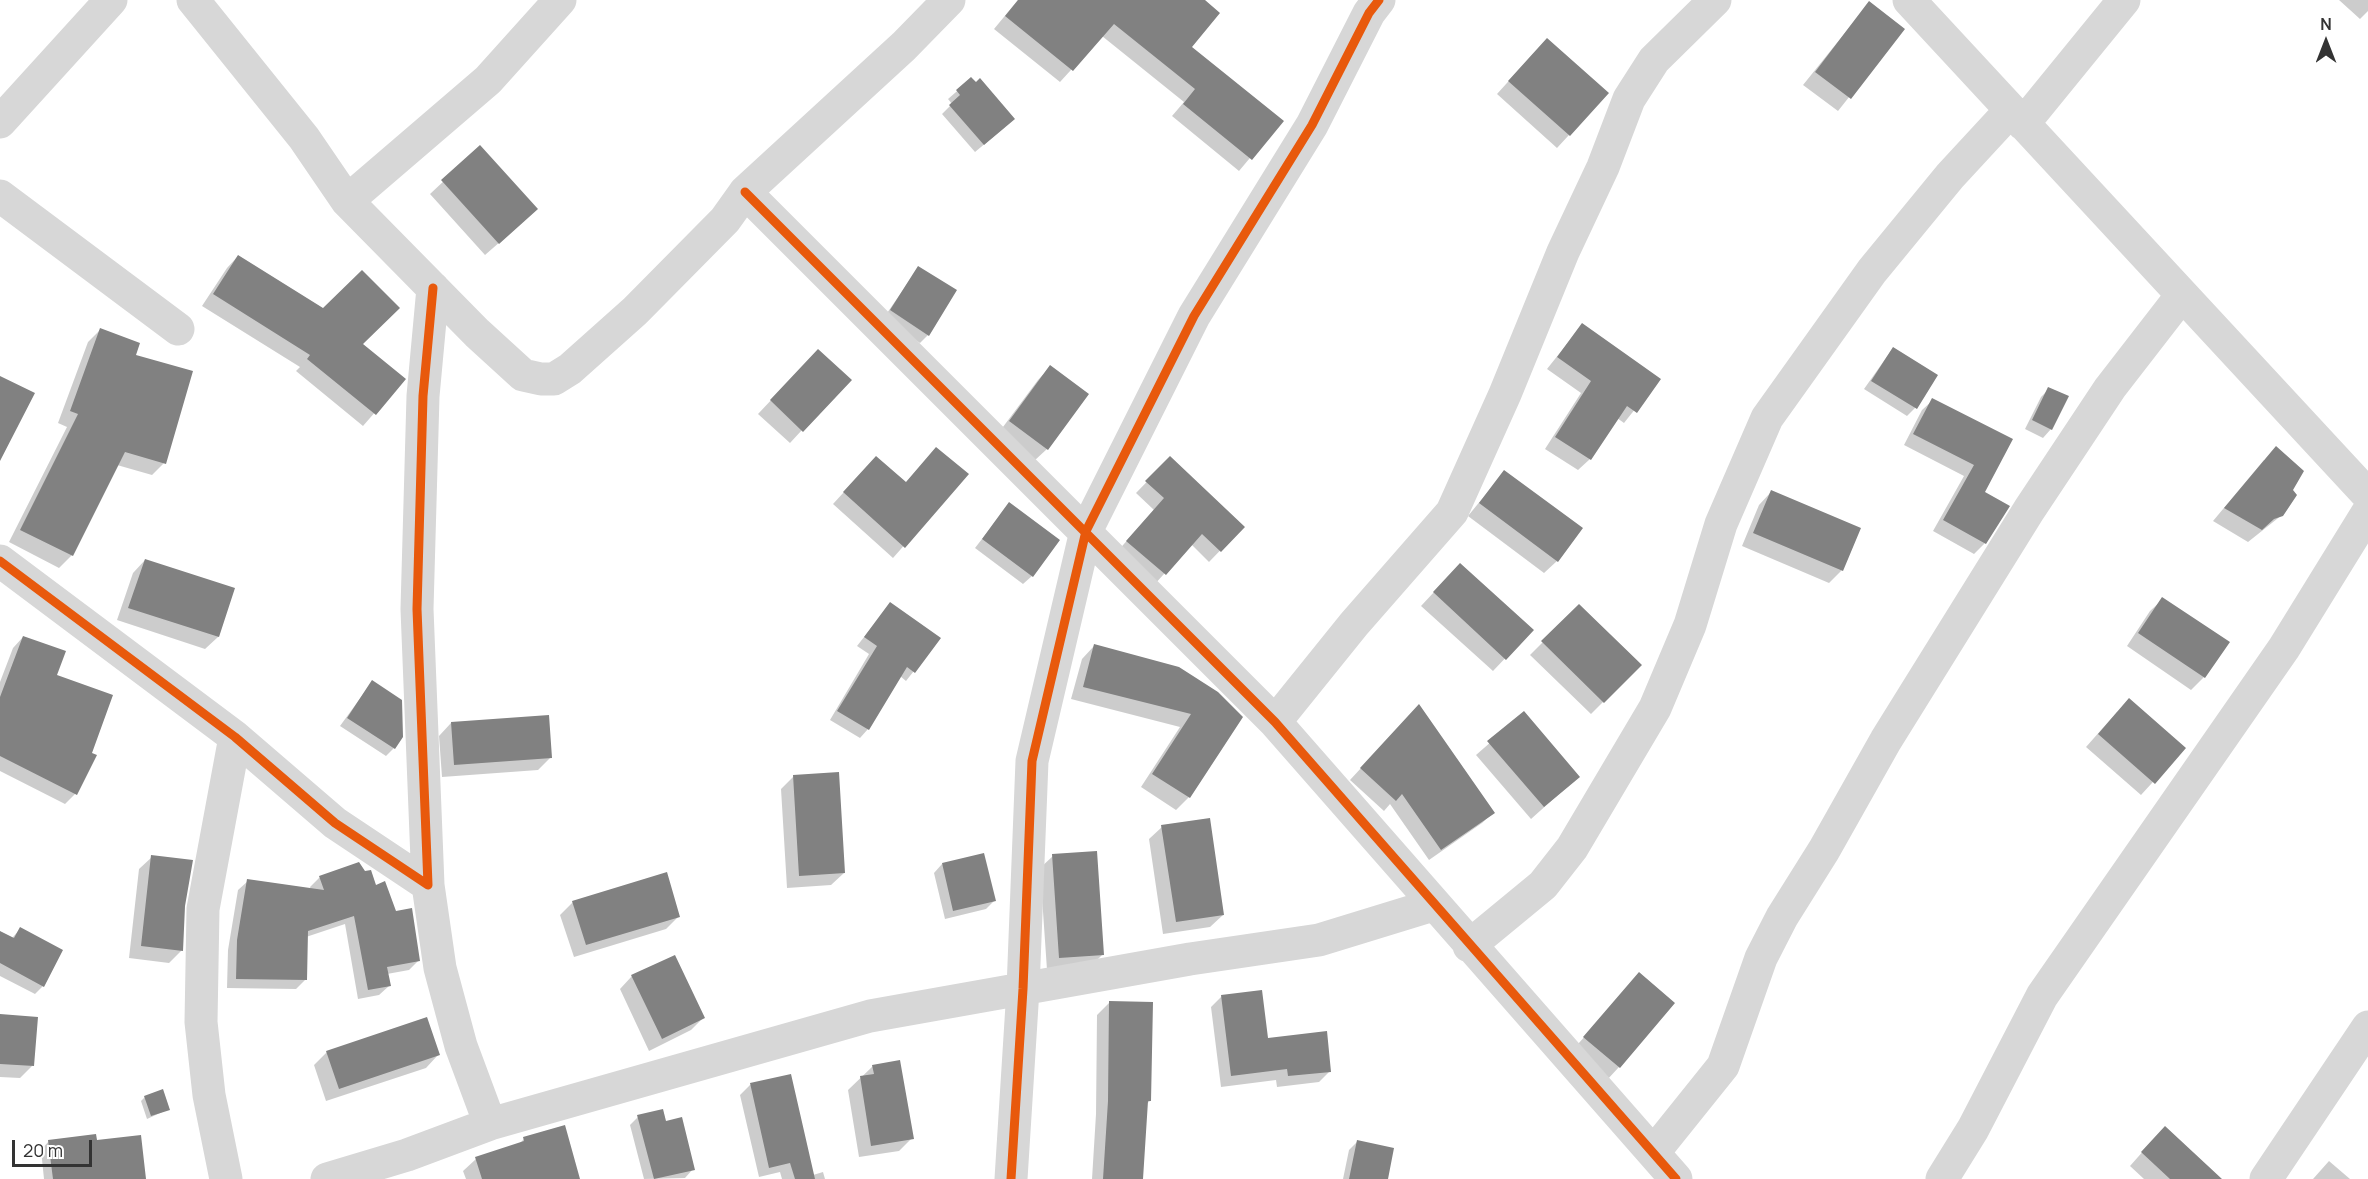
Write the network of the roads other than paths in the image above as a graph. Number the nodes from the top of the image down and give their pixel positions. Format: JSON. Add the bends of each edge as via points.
{"nodes":[{"id":1,"x":111,"y":0,"type":"edge"},
{"id":2,"x":193,"y":0,"type":"edge"},
{"id":3,"x":560,"y":0,"type":"edge"},
{"id":4,"x":949,"y":0,"type":"edge"},
{"id":5,"x":1379,"y":0,"type":"edge"},
{"id":6,"x":1715,"y":0,"type":"edge"},
{"id":7,"x":1909,"y":0,"type":"edge"},
{"id":8,"x":2124,"y":0,"type":"edge"},
{"id":9,"x":2017,"y":117,"type":"junction"},
{"id":10,"x":0,"y":122,"type":"edge"},
{"id":11,"x":745,"y":192,"type":"junction"},
{"id":12,"x":0,"y":196,"type":"edge"},
{"id":13,"x":347,"y":201,"type":"junction"},
{"id":14,"x":433,"y":288,"type":"junction"},
{"id":15,"x":2182,"y":295,"type":"junction"},
{"id":16,"x":178,"y":329,"type":"dead end"},
{"id":17,"x":2368,"y":495,"type":"edge"},
{"id":18,"x":2368,"y":512,"type":"edge"},
{"id":19,"x":1086,"y":531,"type":"junction"},
{"id":20,"x":0,"y":561,"type":"edge"},
{"id":21,"x":1275,"y":722,"type":"junction"},
{"id":22,"x":235,"y":737,"type":"junction"},
{"id":23,"x":428,"y":885,"type":"junction"},
{"id":24,"x":1433,"y":905,"type":"junction"},
{"id":25,"x":1469,"y":946,"type":"junction"},
{"id":26,"x":1023,"y":989,"type":"junction"},
{"id":27,"x":2368,"y":1027,"type":"edge"},
{"id":28,"x":490,"y":1124,"type":"junction"},
{"id":29,"x":1653,"y":1152,"type":"junction"},
{"id":30,"x":226,"y":1179,"type":"edge"},
{"id":31,"x":327,"y":1179,"type":"edge"},
{"id":32,"x":1011,"y":1179,"type":"edge"},
{"id":33,"x":1676,"y":1179,"type":"edge"},
{"id":34,"x":1942,"y":1179,"type":"edge"},
{"id":35,"x":2266,"y":1179,"type":"edge"}],
"edges":[{"from":1,"to":10,"type":"street"},
{"from":2,"to":13,"type":"street","via":[[304,138]]},
{"from":3,"to":13,"type":"street","via":[[488,80]]},
{"from":4,"to":11,"type":"street"},
{"from":5,"to":19,"type":"street","via":[[1312,125],[1194,316]]},
{"from":6,"to":21,"type":"street","via":[[1654,60],[1629,99],[1452,512]]},
{"from":7,"to":9,"type":"street"},
{"from":8,"to":9,"type":"street"},
{"from":9,"to":15,"type":"street"},
{"from":9,"to":25,"type":"street","via":[[1950,176],[1872,271],[1767,418],[1721,524],[1690,625],[1655,708],[1572,848],[1543,885]]},
{"from":11,"to":14,"type":"street","via":[[725,220],[635,311],[554,379],[523,375]]},
{"from":11,"to":19,"type":"street"},
{"from":12,"to":16,"type":"street"},
{"from":13,"to":14,"type":"street"},
{"from":14,"to":23,"type":"street","via":[[423,396],[417,609]]},
{"from":15,"to":17,"type":"street"},
{"from":15,"to":29,"type":"street","via":[[2104,398],[2029,510],[1886,740],[1761,958],[1723,1066]]},
{"from":18,"to":34,"type":"street","via":[[2284,648],[2042,996],[1973,1129]]},
{"from":19,"to":21,"type":"street"},
{"from":19,"to":26,"type":"street","via":[[1032,761]]},
{"from":20,"to":22,"type":"street"},
{"from":21,"to":24,"type":"street"},
{"from":22,"to":23,"type":"street","via":[[335,823]]},
{"from":22,"to":30,"type":"street","via":[[203,909],[201,1022],[209,1095]]},
{"from":23,"to":28,"type":"street","via":[[440,968],[461,1046]]},
{"from":24,"to":25,"type":"street"},
{"from":24,"to":26,"type":"street","via":[[1319,940]]},
{"from":25,"to":29,"type":"street"},
{"from":26,"to":28,"type":"street","via":[[870,1016]]},
{"from":26,"to":32,"type":"street"},
{"from":27,"to":35,"type":"street"},
{"from":28,"to":31,"type":"street"},
{"from":29,"to":33,"type":"street"}]}
